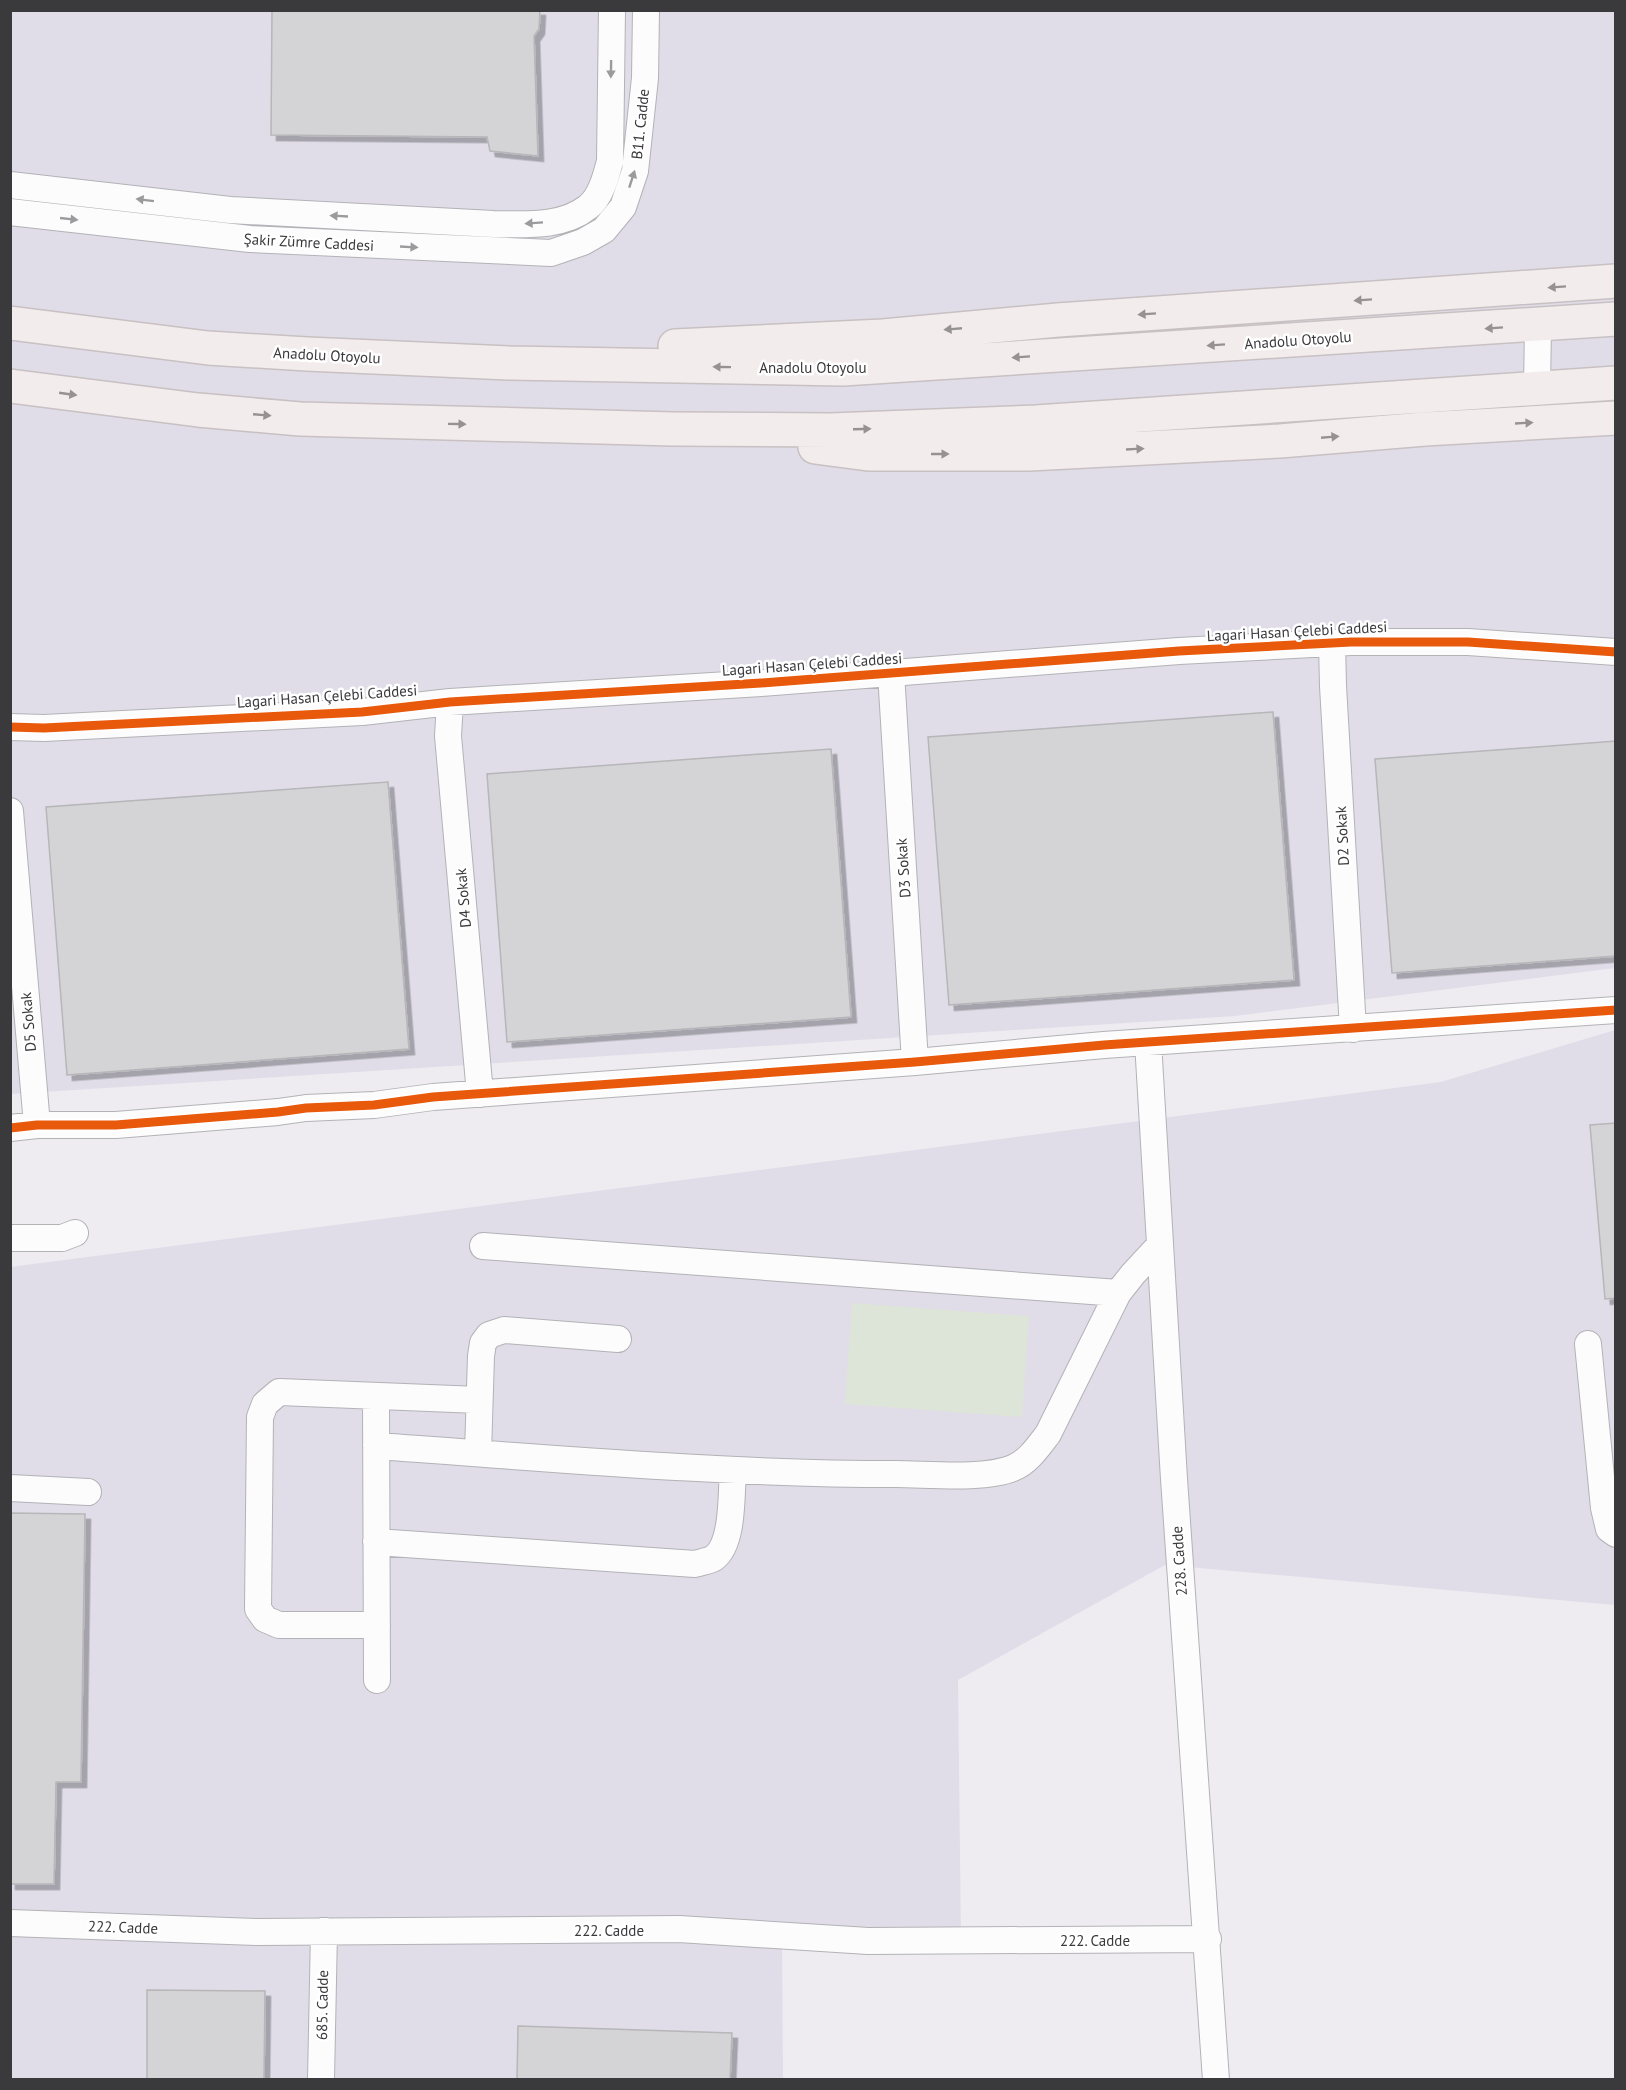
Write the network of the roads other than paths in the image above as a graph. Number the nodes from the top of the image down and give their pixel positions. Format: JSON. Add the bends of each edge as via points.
{"nodes":[{"id":1,"x":612,"y":10,"type":"edge"},
{"id":2,"x":646,"y":10,"type":"edge"},
{"id":3,"x":10,"y":185,"type":"edge"},
{"id":4,"x":589,"y":207,"type":"joint"},
{"id":5,"x":10,"y":212,"type":"edge"},
{"id":6,"x":604,"y":230,"type":"joint"},
{"id":7,"x":1611,"y":283,"type":"edge"},
{"id":8,"x":1616,"y":319,"type":"edge"},
{"id":9,"x":10,"y":323,"type":"edge"},
{"id":10,"x":1538,"y":325,"type":"junction"},
{"id":11,"x":403,"y":358,"type":"junction"},
{"id":12,"x":1616,"y":383,"type":"edge"},
{"id":13,"x":10,"y":386,"type":"edge"},
{"id":14,"x":1537,"y":389,"type":"junction"},
{"id":15,"x":1616,"y":418,"type":"edge"},
{"id":16,"x":673,"y":429,"type":"junction"},
{"id":17,"x":1332,"y":643,"type":"junction"},
{"id":18,"x":1616,"y":652,"type":"edge"},
{"id":19,"x":891,"y":673,"type":"junction"},
{"id":20,"x":450,"y":702,"type":"junction"},
{"id":21,"x":10,"y":727,"type":"edge"},
{"id":22,"x":10,"y":812,"type":"edge"},
{"id":23,"x":1616,"y":1010,"type":"edge"},
{"id":24,"x":1353,"y":1029,"type":"junction"},
{"id":25,"x":1148,"y":1042,"type":"junction"},
{"id":26,"x":915,"y":1062,"type":"junction"},
{"id":27,"x":480,"y":1094,"type":"junction"},
{"id":28,"x":37,"y":1125,"type":"junction"},
{"id":29,"x":10,"y":1128,"type":"edge"},
{"id":30,"x":75,"y":1233,"type":"dead end"},
{"id":31,"x":10,"y":1238,"type":"edge"},
{"id":32,"x":483,"y":1246,"type":"dead end"},
{"id":33,"x":1159,"y":1246,"type":"junction"},
{"id":34,"x":1118,"y":1293,"type":"junction"},
{"id":35,"x":618,"y":1339,"type":"dead end"},
{"id":36,"x":1588,"y":1344,"type":"dead end"},
{"id":37,"x":375,"y":1396,"type":"junction"},
{"id":38,"x":479,"y":1400,"type":"junction"},
{"id":39,"x":376,"y":1446,"type":"junction"},
{"id":40,"x":478,"y":1453,"type":"junction"},
{"id":41,"x":732,"y":1470,"type":"junction"},
{"id":42,"x":10,"y":1488,"type":"edge"},
{"id":43,"x":88,"y":1492,"type":"dead end"},
{"id":44,"x":1616,"y":1534,"type":"edge"},
{"id":45,"x":376,"y":1542,"type":"junction"},
{"id":46,"x":377,"y":1625,"type":"junction"},
{"id":47,"x":377,"y":1680,"type":"dead end"},
{"id":48,"x":10,"y":1923,"type":"edge"},
{"id":49,"x":324,"y":1931,"type":"junction"},
{"id":50,"x":1208,"y":1940,"type":"junction"},
{"id":51,"x":321,"y":2079,"type":"edge"},
{"id":52,"x":1216,"y":2079,"type":"edge"}],
"edges":[{"from":1,"to":4,"type":"street","name":"B11. Cadde","one_way":true,"via":[[610,161],[604,182]]},
{"from":6,"to":2,"type":"street","name":"B11. Cadde","one_way":true,"via":[[622,207],[635,171],[645,78]]},
{"from":4,"to":3,"type":"street","name":"Şakir Zümre Caddesi","one_way":true,"via":[[558,221],[493,224],[230,210]]},
{"from":5,"to":6,"type":"street","name":"Şakir Zümre Caddesi","one_way":true,"via":[[250,239],[551,253]]},
{"from":7,"to":11,"type":"highway","one_way":true,"via":[[1070,319],[883,336]]},
{"from":8,"to":10,"type":"highway","name":"Anadolu Otoyolu"},
{"from":9,"to":11,"type":"highway","name":"Anadolu Otoyolu","via":[[208,348]]},
{"from":10,"to":11,"type":"highway","name":"Anadolu Otoyolu","one_way":true,"via":[[843,369]]},
{"from":10,"to":14,"type":"street"},
{"from":12,"to":14,"type":"highway"},
{"from":13,"to":16,"type":"highway","one_way":true,"via":[[300,418]]},
{"from":16,"to":14,"type":"highway","one_way":true,"via":[[831,430],[1036,423]]},
{"from":16,"to":15,"type":"highway","one_way":true,"via":[[868,454],[1029,454]]},
{"from":17,"to":18,"type":"street","name":"Lagari Hasan Çelebi Caddesi","via":[[1468,642]]},
{"from":17,"to":19,"type":"street","name":"Lagari Hasan Çelebi Caddesi"},
{"from":17,"to":24,"type":"street","name":"D2 Sokak"},
{"from":19,"to":20,"type":"street","name":"Lagari Hasan Çelebi Caddesi"},
{"from":19,"to":26,"type":"street","name":"D3 Sokak"},
{"from":20,"to":21,"type":"street","name":"Lagari Hasan Çelebi Caddesi","via":[[362,712]]},
{"from":20,"to":27,"type":"street","name":"D4 Sokak","via":[[448,736]]},
{"from":22,"to":28,"type":"street","name":"D5 Sokak"},
{"from":23,"to":24,"type":"street"},
{"from":24,"to":25,"type":"street"},
{"from":25,"to":26,"type":"street"},
{"from":25,"to":33,"type":"street","name":"228. Cadde"},
{"from":26,"to":27,"type":"street"},
{"from":27,"to":28,"type":"street","via":[[116,1125]]},
{"from":28,"to":29,"type":"street"},
{"from":30,"to":31,"type":"street","via":[[62,1238]]},
{"from":32,"to":34,"type":"street"},
{"from":33,"to":34,"type":"street"},
{"from":33,"to":50,"type":"street","name":"228. Cadde"},
{"from":34,"to":41,"type":"street","via":[[1048,1434],[1034,1452],[1011,1469],[985,1474]]},
{"from":35,"to":38,"type":"street","via":[[504,1330],[489,1335],[483,1343]]},
{"from":36,"to":44,"type":"street","via":[[1604,1508],[1609,1529]]},
{"from":37,"to":38,"type":"street"},
{"from":37,"to":39,"type":"street"},
{"from":37,"to":46,"type":"street","via":[[279,1392],[266,1404],[260,1417],[258,1609],[265,1619],[279,1625]]},
{"from":38,"to":40,"type":"street"},
{"from":39,"to":40,"type":"street"},
{"from":39,"to":45,"type":"street"},
{"from":40,"to":41,"type":"street"},
{"from":41,"to":45,"type":"street","via":[[724,1545],[713,1559],[695,1564]]},
{"from":42,"to":43,"type":"street"},
{"from":45,"to":46,"type":"street"},
{"from":46,"to":47,"type":"street"},
{"from":48,"to":49,"type":"street","name":"222. Cadde"},
{"from":49,"to":50,"type":"street","name":"222. Cadde","via":[[679,1929],[868,1941]]},
{"from":49,"to":51,"type":"street","name":"685. Cadde"},
{"from":50,"to":52,"type":"street","name":"228. Cadde"}]}
